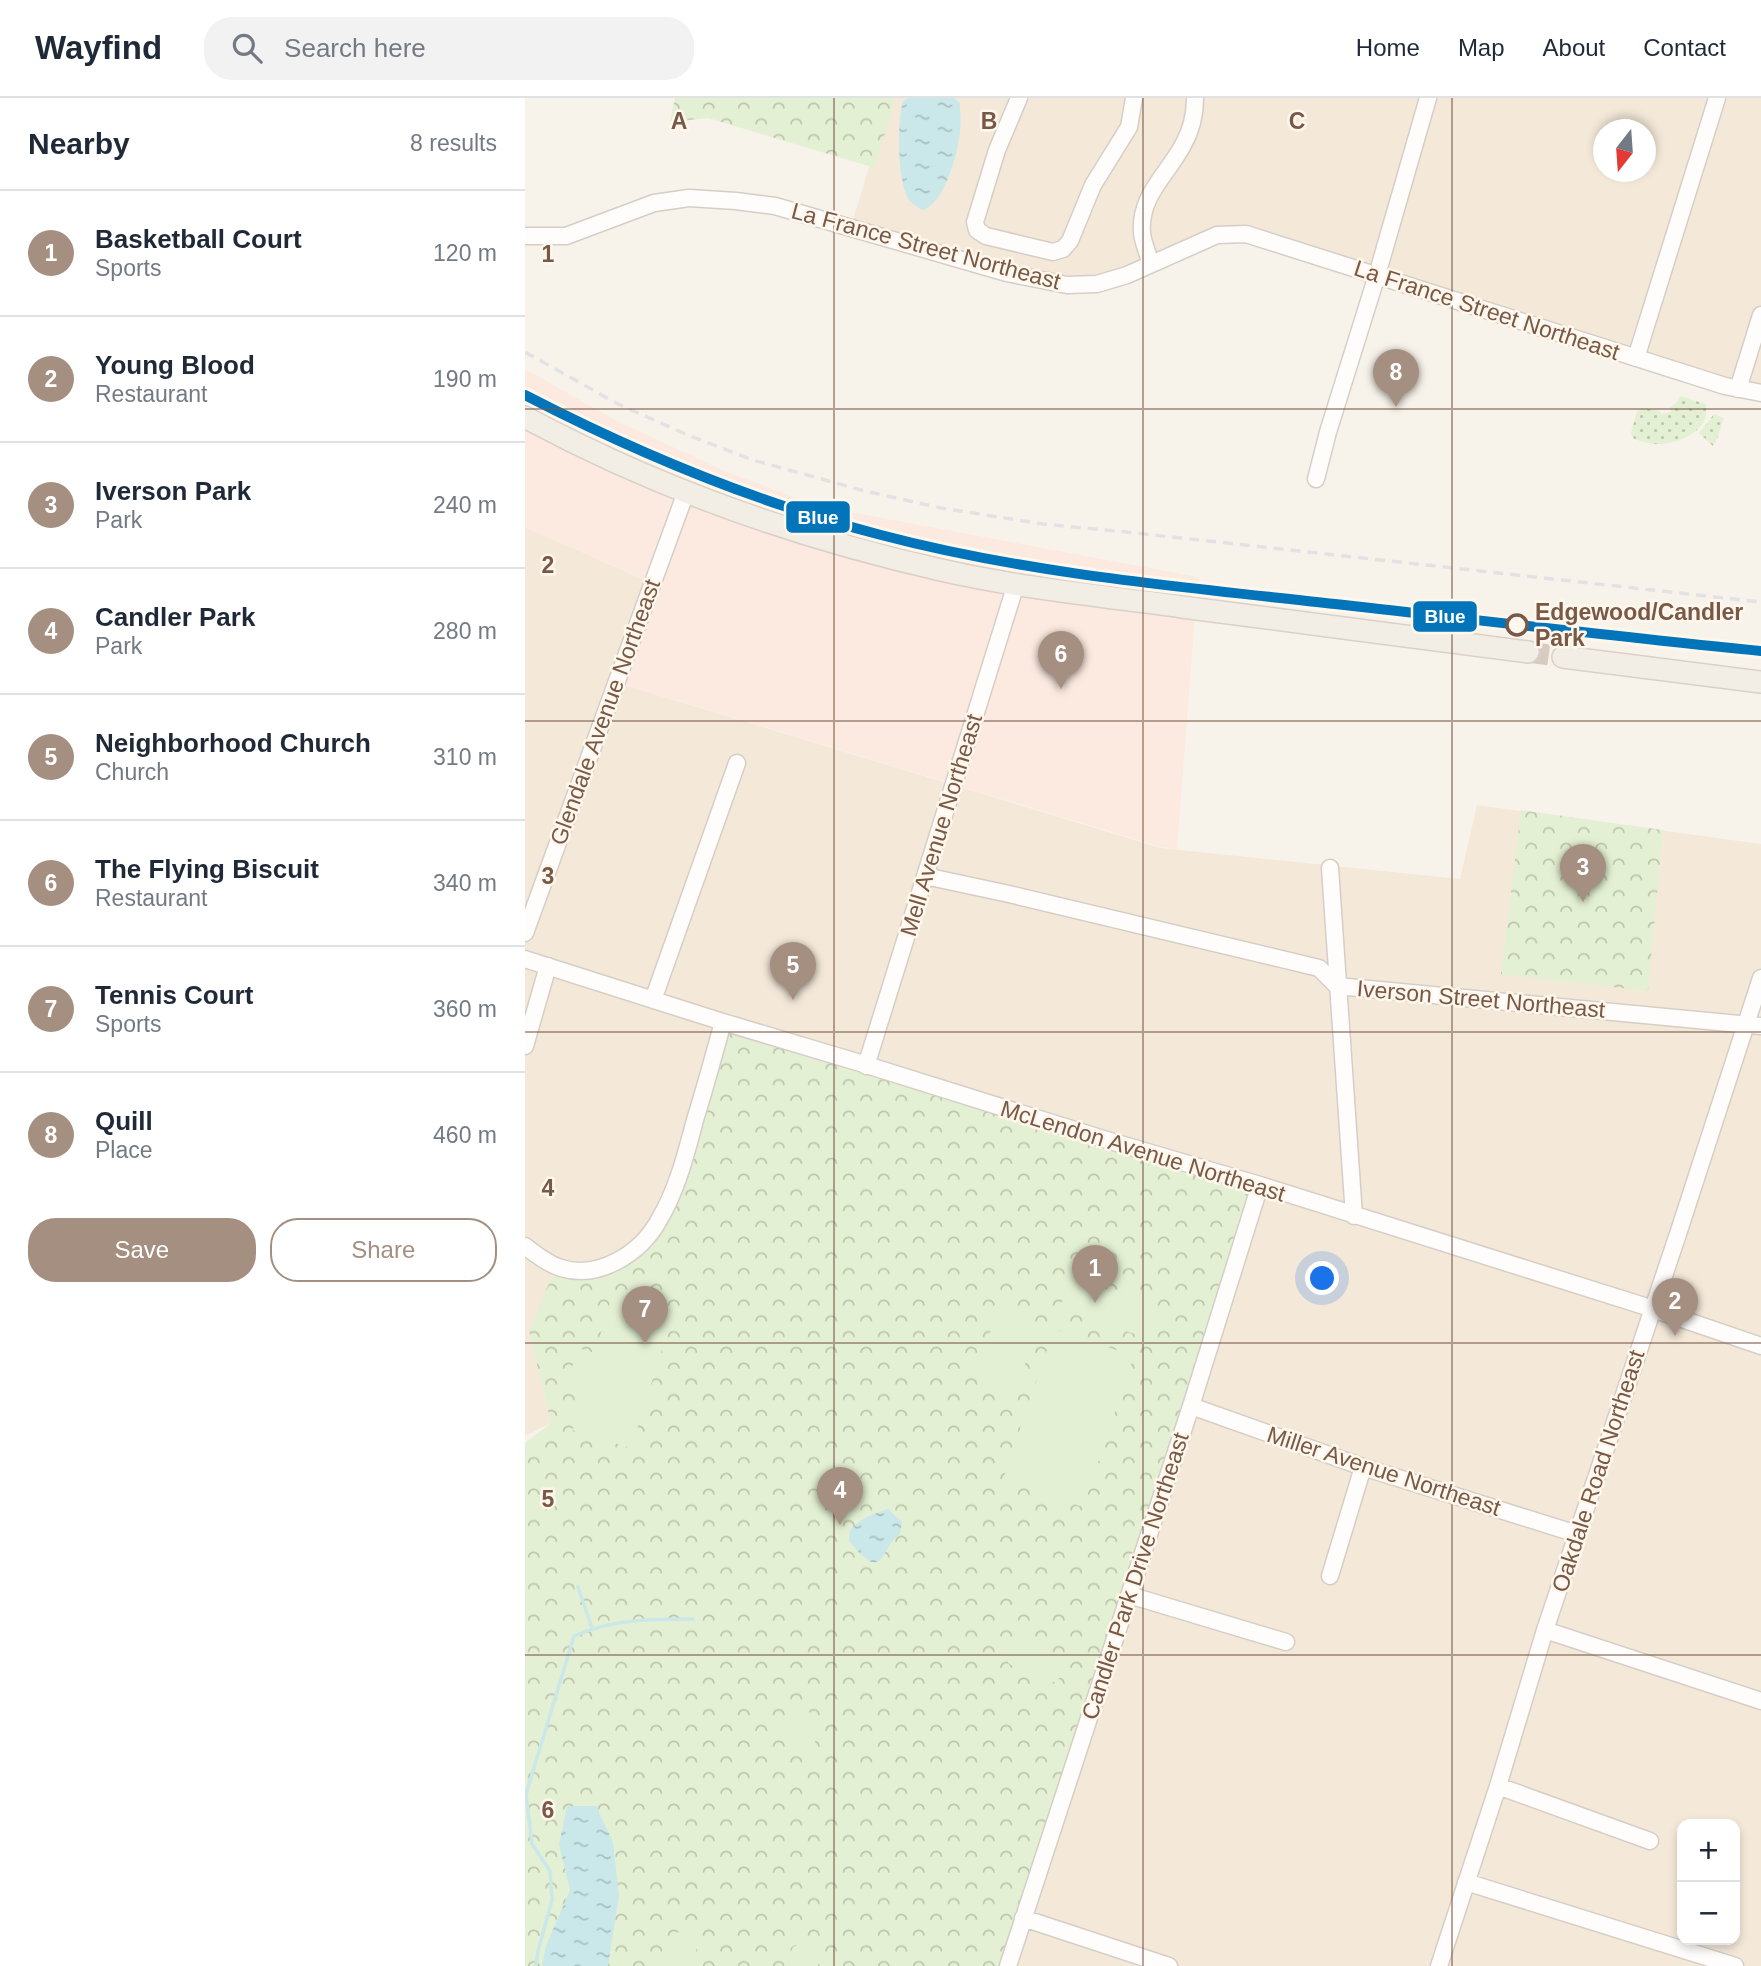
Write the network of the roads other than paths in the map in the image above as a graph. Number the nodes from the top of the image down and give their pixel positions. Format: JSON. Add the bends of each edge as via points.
{"nodes":[{"id":1,"x":1019,"y":98,"type":"edge"},
{"id":2,"x":1134,"y":98,"type":"edge"},
{"id":3,"x":1195,"y":98,"type":"edge"},
{"id":4,"x":1429,"y":98,"type":"edge"},
{"id":5,"x":1717,"y":98,"type":"edge"},
{"id":6,"x":525,"y":236,"type":"edge"},
{"id":7,"x":1151,"y":264,"type":"junction"},
{"id":8,"x":1377,"y":275,"type":"junction"},
{"id":9,"x":1761,"y":315,"type":"edge"},
{"id":10,"x":1636,"y":358,"type":"junction"},
{"id":11,"x":1738,"y":389,"type":"junction"},
{"id":12,"x":1761,"y":393,"type":"edge"},
{"id":13,"x":525,"y":417,"type":"edge"},
{"id":14,"x":1316,"y":479,"type":"dead end"},
{"id":15,"x":685,"y":492,"type":"junction"},
{"id":16,"x":1016,"y":584,"type":"junction"},
{"id":17,"x":1528,"y":652,"type":"tunnel mouth"},
{"id":18,"x":1563,"y":657,"type":"tunnel mouth"},
{"id":19,"x":1761,"y":682,"type":"edge"},
{"id":20,"x":737,"y":763,"type":"dead end"},
{"id":21,"x":1330,"y":868,"type":"dead end"},
{"id":22,"x":925,"y":876,"type":"junction"},
{"id":23,"x":525,"y":933,"type":"edge"},
{"id":24,"x":525,"y":959,"type":"edge"},
{"id":25,"x":548,"y":966,"type":"junction"},
{"id":26,"x":1761,"y":978,"type":"edge"},
{"id":27,"x":1337,"y":986,"type":"junction"},
{"id":28,"x":653,"y":1000,"type":"junction"},
{"id":29,"x":723,"y":1022,"type":"junction"},
{"id":30,"x":1754,"y":1025,"type":"edge"},
{"id":31,"x":525,"y":1046,"type":"edge"},
{"id":32,"x":866,"y":1066,"type":"junction"},
{"id":33,"x":1260,"y":1185,"type":"junction"},
{"id":34,"x":1354,"y":1216,"type":"junction"},
{"id":35,"x":525,"y":1246,"type":"edge"},
{"id":36,"x":1652,"y":1309,"type":"junction"},
{"id":37,"x":1761,"y":1346,"type":"edge"},
{"id":38,"x":1191,"y":1406,"type":"junction"},
{"id":39,"x":1363,"y":1467,"type":"junction"},
{"id":40,"x":1577,"y":1534,"type":"junction"},
{"id":41,"x":1330,"y":1576,"type":"dead end"},
{"id":42,"x":1129,"y":1595,"type":"junction"},
{"id":43,"x":1545,"y":1630,"type":"junction"},
{"id":44,"x":1286,"y":1642,"type":"dead end"},
{"id":45,"x":1761,"y":1701,"type":"edge"},
{"id":46,"x":1498,"y":1786,"type":"junction"},
{"id":47,"x":1650,"y":1841,"type":"dead end"},
{"id":48,"x":1466,"y":1882,"type":"junction"},
{"id":49,"x":1023,"y":1918,"type":"junction"},
{"id":50,"x":1008,"y":1966,"type":"edge"},
{"id":51,"x":1170,"y":1966,"type":"edge"},
{"id":52,"x":1439,"y":1966,"type":"edge"},
{"id":53,"x":1735,"y":1966,"type":"edge"}],
"edges":[{"from":1,"to":2,"type":"street","via":[[997,149],[975,222],[986,236],[1053,252],[1070,241],[1094,186],[1129,127]]},
{"from":3,"to":7,"type":"street","via":[[1183,145],[1150,193],[1143,215],[1142,233]]},
{"from":4,"to":8,"type":"street"},
{"from":5,"to":10,"type":"street"},
{"from":6,"to":7,"type":"street","name":"La France Street Northeast","via":[[566,236],[654,203],[689,198],[775,206],[1007,273],[1067,285],[1097,284]]},
{"from":7,"to":8,"type":"street","name":"La France Street Northeast","via":[[1217,235],[1246,234]]},
{"from":8,"to":10,"type":"street","name":"La France Street Northeast"},
{"from":8,"to":14,"type":"street"},
{"from":9,"to":11,"type":"street"},
{"from":10,"to":11,"type":"street","name":"La France Street Northeast"},
{"from":11,"to":12,"type":"street","name":"La France Street Northeast"},
{"from":13,"to":15,"type":"main road"},
{"from":15,"to":16,"type":"main road","via":[[829,541]]},
{"from":15,"to":23,"type":"street","name":"Glendale Avenue Northeast"},
{"from":16,"to":17,"type":"main road"},
{"from":16,"to":22,"type":"street","name":"Mell Avenue Northeast"},
{"from":18,"to":19,"type":"main road"},
{"from":20,"to":28,"type":"street"},
{"from":21,"to":27,"type":"street"},
{"from":22,"to":27,"type":"street","name":"Iverson Street Northeast","via":[[1319,968]]},
{"from":22,"to":32,"type":"street","name":"Mell Avenue Northeast"},
{"from":24,"to":25,"type":"street","name":"McLendon Avenue Northeast"},
{"from":25,"to":28,"type":"street","name":"McLendon Avenue Northeast"},
{"from":25,"to":31,"type":"street"},
{"from":26,"to":30,"type":"street","name":"Oakdale Road Northeast"},
{"from":27,"to":30,"type":"street","name":"Iverson Street Northeast"},
{"from":27,"to":34,"type":"street"},
{"from":28,"to":29,"type":"street","name":"McLendon Avenue Northeast"},
{"from":29,"to":32,"type":"street","name":"McLendon Avenue Northeast"},
{"from":29,"to":35,"type":"street","via":[[674,1190],[658,1223],[636,1250],[610,1265],[583,1271],[561,1268]]},
{"from":30,"to":36,"type":"street","name":"Oakdale Road Northeast"},
{"from":32,"to":33,"type":"street","name":"McLendon Avenue Northeast"},
{"from":33,"to":34,"type":"street","name":"McLendon Avenue Northeast"},
{"from":33,"to":38,"type":"street","name":"Candler Park Drive Northeast"},
{"from":34,"to":36,"type":"street","name":"McLendon Avenue Northeast"},
{"from":36,"to":37,"type":"street","name":"McLendon Avenue Northeast"},
{"from":36,"to":40,"type":"street","name":"Oakdale Road Northeast"},
{"from":38,"to":39,"type":"street","name":"Miller Avenue Northeast"},
{"from":38,"to":42,"type":"street","name":"Candler Park Drive Northeast"},
{"from":39,"to":40,"type":"street","name":"Miller Avenue Northeast"},
{"from":39,"to":41,"type":"street"},
{"from":40,"to":43,"type":"street","name":"Oakdale Road Northeast"},
{"from":42,"to":44,"type":"street"},
{"from":42,"to":49,"type":"street","name":"Candler Park Drive Northeast"},
{"from":43,"to":45,"type":"street"},
{"from":43,"to":46,"type":"street","name":"Oakdale Road Northeast"},
{"from":46,"to":47,"type":"street"},
{"from":46,"to":48,"type":"street","name":"Oakdale Road Northeast"},
{"from":48,"to":52,"type":"street","name":"Oakdale Road Northeast"},
{"from":48,"to":53,"type":"street"},
{"from":49,"to":50,"type":"street","name":"Candler Park Drive Northeast"},
{"from":49,"to":51,"type":"street"}]}
